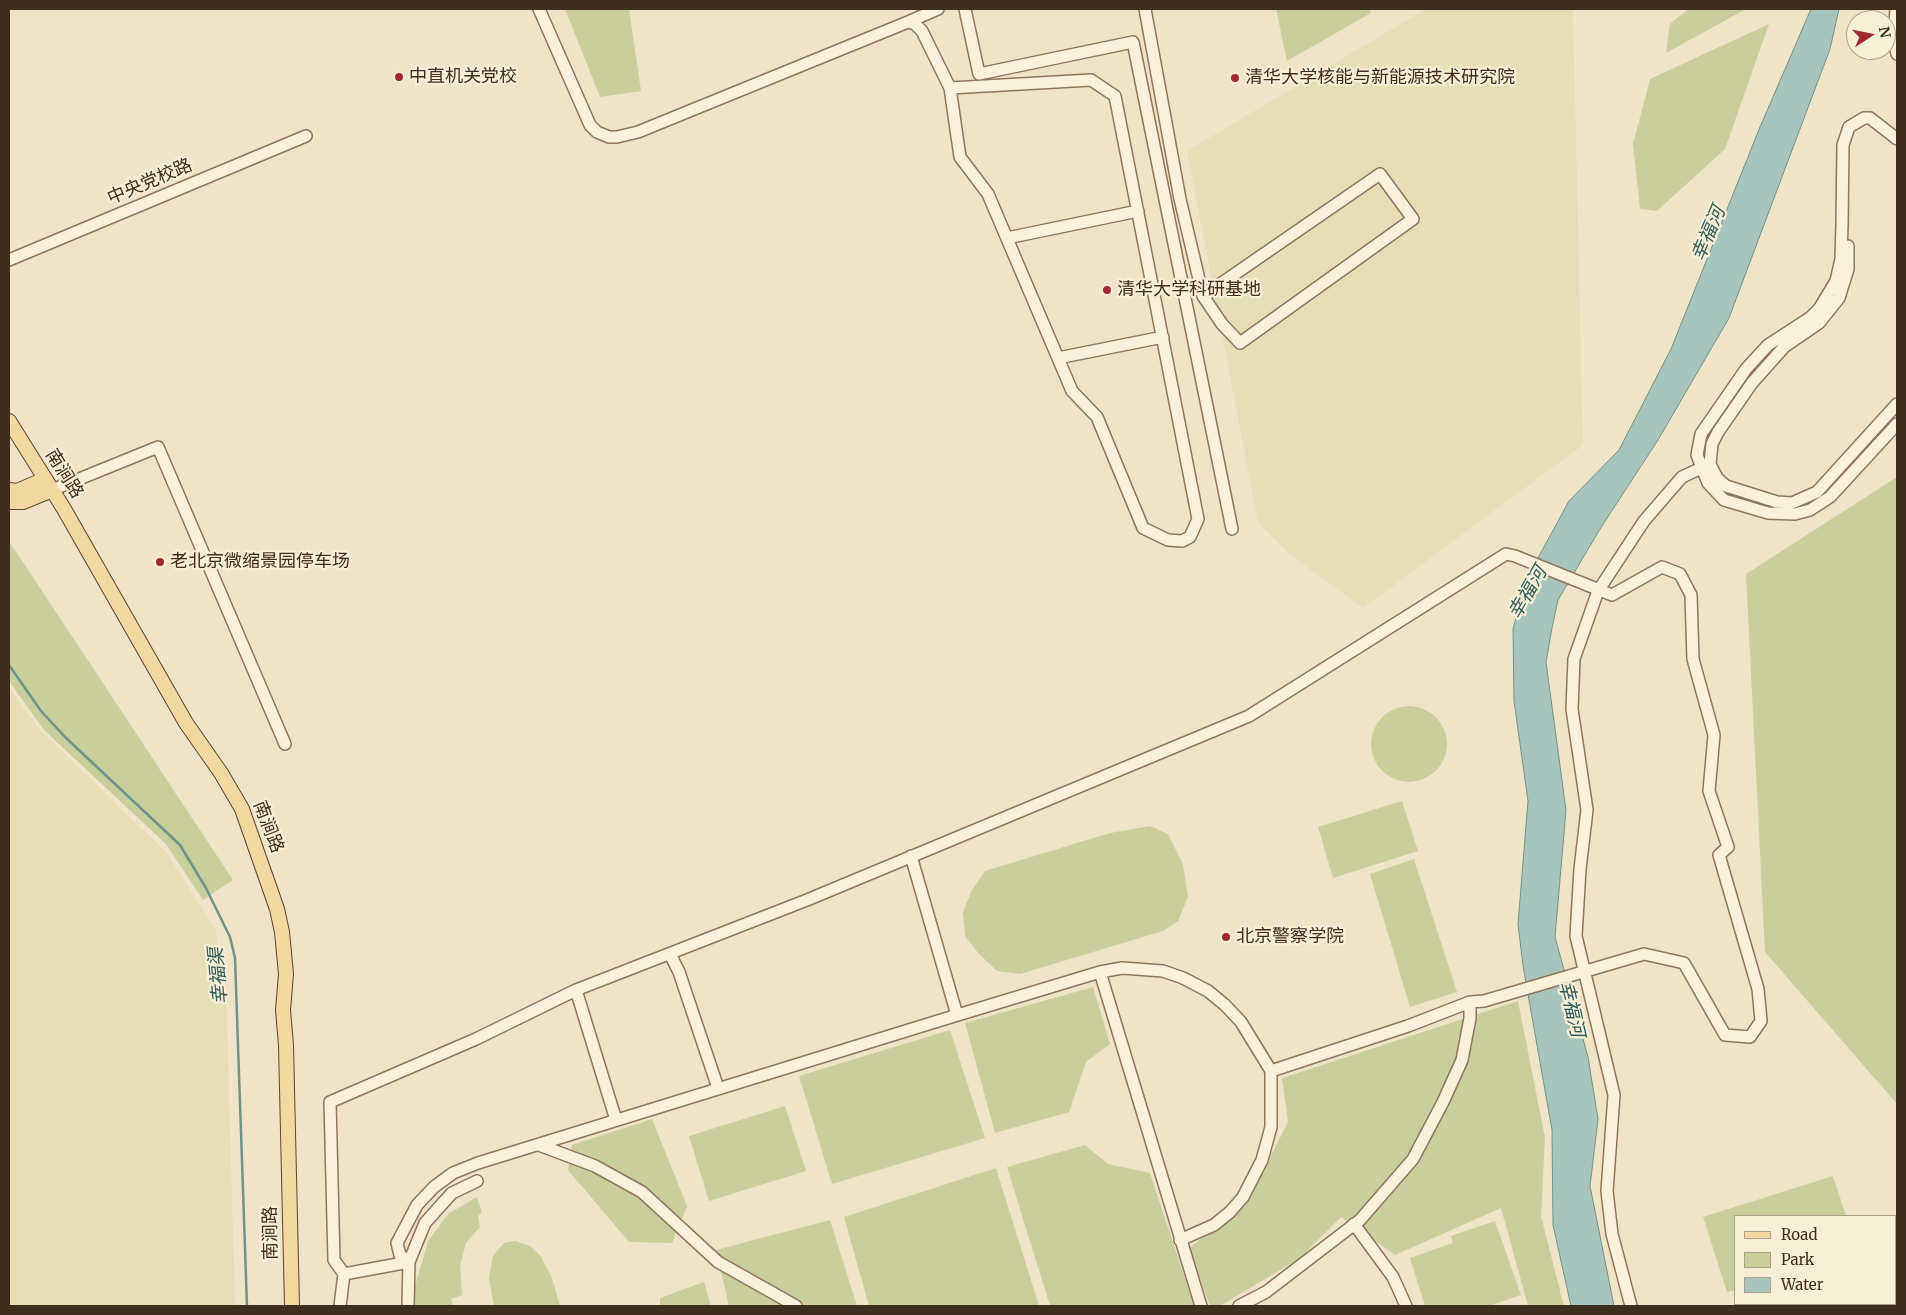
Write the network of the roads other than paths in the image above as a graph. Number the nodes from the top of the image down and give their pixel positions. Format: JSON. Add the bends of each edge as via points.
{"nodes":[{"id":1,"x":539,"y":9,"type":"edge"},
{"id":2,"x":938,"y":9,"type":"edge"},
{"id":3,"x":965,"y":9,"type":"edge"},
{"id":4,"x":1145,"y":9,"type":"edge"},
{"id":5,"x":1896,"y":9,"type":"edge"},
{"id":6,"x":908,"y":22,"type":"junction"},
{"id":7,"x":1897,"y":54,"type":"edge"},
{"id":8,"x":950,"y":88,"type":"junction"},
{"id":9,"x":306,"y":136,"type":"dead end"},
{"id":10,"x":1897,"y":139,"type":"edge"},
{"id":11,"x":1897,"y":146,"type":"edge"},
{"id":12,"x":1138,"y":211,"type":"junction"},
{"id":13,"x":1007,"y":238,"type":"junction"},
{"id":14,"x":9,"y":260,"type":"edge"},
{"id":15,"x":1203,"y":296,"type":"junction"},
{"id":16,"x":1163,"y":337,"type":"junction"},
{"id":17,"x":1058,"y":358,"type":"junction"},
{"id":18,"x":1897,"y":404,"type":"edge"},
{"id":19,"x":9,"y":421,"type":"edge"},
{"id":20,"x":1897,"y":424,"type":"edge"},
{"id":21,"x":1705,"y":466,"type":"junction"},
{"id":22,"x":49,"y":484,"type":"junction"},
{"id":23,"x":9,"y":490,"type":"edge"},
{"id":24,"x":9,"y":502,"type":"edge"},
{"id":25,"x":1232,"y":529,"type":"dead end"},
{"id":26,"x":1593,"y":588,"type":"junction"},
{"id":27,"x":285,"y":744,"type":"dead end"},
{"id":28,"x":911,"y":856,"type":"junction"},
{"id":29,"x":670,"y":954,"type":"junction"},
{"id":30,"x":1584,"y":971,"type":"junction"},
{"id":31,"x":1100,"y":972,"type":"junction"},
{"id":32,"x":576,"y":990,"type":"junction"},
{"id":33,"x":1470,"y":1002,"type":"junction"},
{"id":34,"x":957,"y":1015,"type":"junction"},
{"id":35,"x":1272,"y":1070,"type":"junction"},
{"id":36,"x":718,"y":1088,"type":"junction"},
{"id":37,"x":616,"y":1120,"type":"junction"},
{"id":38,"x":538,"y":1145,"type":"junction"},
{"id":39,"x":477,"y":1181,"type":"dead end"},
{"id":40,"x":1354,"y":1224,"type":"junction"},
{"id":41,"x":1180,"y":1240,"type":"junction"},
{"id":42,"x":409,"y":1262,"type":"junction"},
{"id":43,"x":344,"y":1274,"type":"junction"},
{"id":44,"x":292,"y":1306,"type":"edge"},
{"id":45,"x":340,"y":1306,"type":"edge"},
{"id":46,"x":408,"y":1306,"type":"edge"},
{"id":47,"x":796,"y":1306,"type":"edge"},
{"id":48,"x":1201,"y":1306,"type":"edge"},
{"id":49,"x":1239,"y":1306,"type":"edge"},
{"id":50,"x":1406,"y":1306,"type":"edge"},
{"id":51,"x":1631,"y":1306,"type":"edge"}],
"edges":[{"from":1,"to":6,"type":"street","via":[[590,125],[608,137],[638,132]]},
{"from":2,"to":6,"type":"street"},
{"from":3,"to":25,"type":"street","via":[[979,74],[1133,42]]},
{"from":4,"to":15,"type":"street","via":[[1180,199]]},
{"from":5,"to":7,"type":"street","via":[[1894,41]]},
{"from":6,"to":8,"type":"street","via":[[922,31]]},
{"from":8,"to":12,"type":"street","via":[[1091,80],[1115,96]]},
{"from":8,"to":13,"type":"street","via":[[960,157],[988,194]]},
{"from":9,"to":14,"type":"street","name":"中央党校路"},
{"from":10,"to":21,"type":"street","via":[[1870,118],[1849,127],[1843,145],[1841,259],[1836,281],[1811,317],[1768,345],[1746,369],[1701,434],[1697,447]]},
{"from":11,"to":21,"type":"street","via":[[1874,126],[1863,125],[1853,133],[1850,142],[1848,269],[1840,298],[1819,323],[1784,347],[1752,383],[1715,438]]},
{"from":12,"to":13,"type":"street"},
{"from":12,"to":16,"type":"street"},
{"from":13,"to":17,"type":"street"},
{"from":15,"to":15,"type":"street","via":[[1222,324],[1240,342],[1413,219],[1380,174]]},
{"from":16,"to":17,"type":"street"},
{"from":16,"to":17,"type":"street","via":[[1198,519],[1190,537],[1182,541],[1168,540],[1143,528],[1097,417],[1072,391]]},
{"from":18,"to":21,"type":"street","via":[[1817,492],[1792,503],[1777,502],[1726,486]]},
{"from":19,"to":22,"type":"main road","name":"南涧路"},
{"from":20,"to":21,"type":"street","via":[[1830,497],[1803,513],[1768,514],[1724,500],[1708,483]]},
{"from":21,"to":26,"type":"street","via":[[1682,477]]},
{"from":22,"to":23,"type":"main road"},
{"from":22,"to":24,"type":"main road","via":[[23,502]]},
{"from":22,"to":27,"type":"street","via":[[158,447]]},
{"from":22,"to":44,"type":"main road","name":"南涧路","via":[[186,723],[242,809],[277,910],[286,974],[283,1010]]},
{"from":26,"to":28,"type":"street","via":[[1506,554],[1250,716]]},
{"from":26,"to":30,"type":"street","via":[[1574,659],[1572,709],[1587,810],[1576,936]]},
{"from":26,"to":30,"type":"street","via":[[1612,596],[1662,567],[1680,574],[1691,595],[1693,658],[1714,735],[1709,791],[1728,847],[1719,855],[1753,971],[1761,1021],[1750,1038],[1725,1035],[1684,963],[1644,954]]},
{"from":28,"to":29,"type":"street"},
{"from":28,"to":34,"type":"street"},
{"from":29,"to":32,"type":"street"},
{"from":29,"to":36,"type":"street"},
{"from":30,"to":33,"type":"street"},
{"from":30,"to":51,"type":"street","via":[[1614,1095],[1607,1191],[1612,1234]]},
{"from":31,"to":34,"type":"street"},
{"from":31,"to":35,"type":"street","via":[[1122,968],[1162,971],[1208,991],[1242,1022]]},
{"from":31,"to":41,"type":"street"},
{"from":32,"to":37,"type":"street"},
{"from":32,"to":43,"type":"street","via":[[476,1039],[330,1102],[334,1260]]},
{"from":33,"to":35,"type":"street","via":[[1408,1026]]},
{"from":33,"to":40,"type":"street","via":[[1462,1060],[1443,1102],[1413,1159]]},
{"from":34,"to":36,"type":"street"},
{"from":35,"to":41,"type":"street","via":[[1271,1127],[1262,1160],[1243,1197],[1214,1225]]},
{"from":36,"to":37,"type":"street"},
{"from":37,"to":38,"type":"street"},
{"from":38,"to":42,"type":"street","via":[[453,1173],[434,1187],[417,1205],[397,1243],[400,1255]]},
{"from":38,"to":47,"type":"street","via":[[595,1166],[642,1192],[718,1262]]},
{"from":39,"to":42,"type":"street","via":[[452,1193],[424,1223]]},
{"from":40,"to":49,"type":"street","via":[[1266,1292]]},
{"from":40,"to":50,"type":"street","via":[[1393,1278]]},
{"from":41,"to":48,"type":"street"},
{"from":42,"to":43,"type":"street"},
{"from":42,"to":46,"type":"street"},
{"from":43,"to":45,"type":"street"}]}
